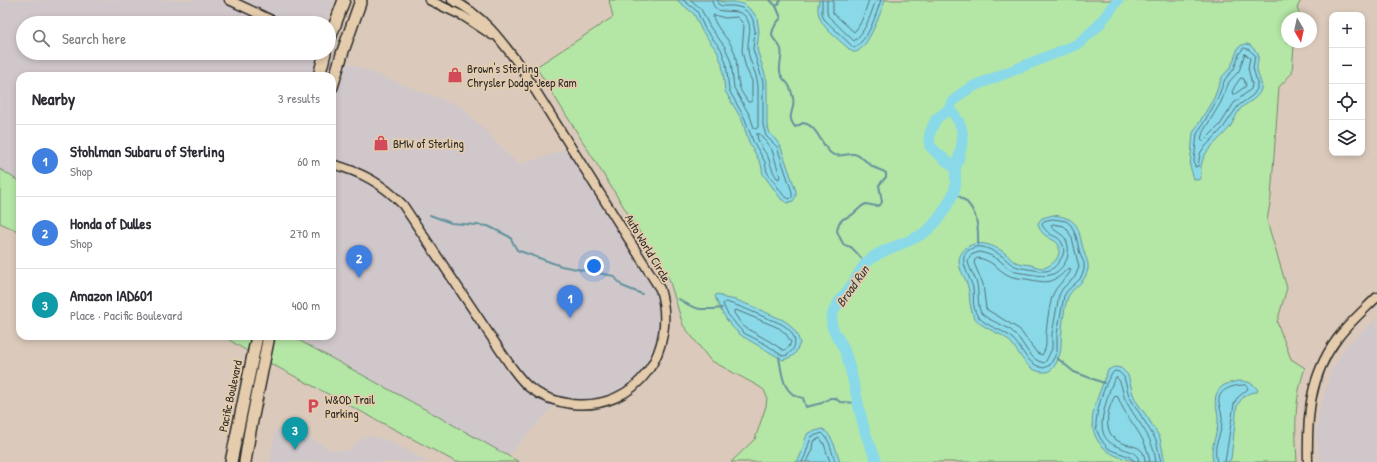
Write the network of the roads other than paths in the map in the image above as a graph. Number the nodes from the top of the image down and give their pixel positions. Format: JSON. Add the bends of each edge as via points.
{"nodes":[{"id":1,"x":229,"y":0,"type":"edge"},
{"id":2,"x":344,"y":0,"type":"edge"},
{"id":3,"x":361,"y":0,"type":"edge"},
{"id":4,"x":429,"y":0,"type":"edge"},
{"id":5,"x":452,"y":0,"type":"edge"},
{"id":6,"x":263,"y":16,"type":"edge"},
{"id":7,"x":336,"y":22,"type":"edge"},
{"id":8,"x":501,"y":41,"type":"junction"},
{"id":9,"x":323,"y":60,"type":"edge"},
{"id":10,"x":320,"y":72,"type":"edge"},
{"id":11,"x":336,"y":74,"type":"edge"},
{"id":12,"x":336,"y":165,"type":"edge"},
{"id":13,"x":1377,"y":297,"type":"edge"},
{"id":14,"x":256,"y":340,"type":"edge"},
{"id":15,"x":268,"y":340,"type":"edge"},
{"id":16,"x":1308,"y":445,"type":"junction"},
{"id":17,"x":231,"y":462,"type":"edge"},
{"id":18,"x":245,"y":462,"type":"edge"},
{"id":19,"x":1308,"y":462,"type":"edge"},
{"id":20,"x":1313,"y":462,"type":"edge"}],
"edges":[{"from":1,"to":6,"type":"street"},
{"from":2,"to":7,"type":"main road"},
{"from":3,"to":11,"type":"main road"},
{"from":4,"to":8,"type":"street","name":"Auto World Circle","via":[[463,16]]},
{"from":5,"to":8,"type":"street","name":"Auto World Circle","via":[[479,16]]},
{"from":8,"to":12,"type":"street","name":"Auto World Circle","via":[[537,92],[660,289],[665,317],[660,348],[648,372],[634,386],[609,400],[589,404],[558,401],[530,388],[516,374],[403,205],[377,182],[356,171]]},
{"from":9,"to":10,"type":"main road"},
{"from":13,"to":16,"type":"street","via":[[1350,323],[1329,351],[1310,402]]},
{"from":14,"to":17,"type":"main road","name":"Pacific Boulevard"},
{"from":15,"to":18,"type":"main road"},
{"from":16,"to":19,"type":"street"},
{"from":16,"to":20,"type":"street"}]}
